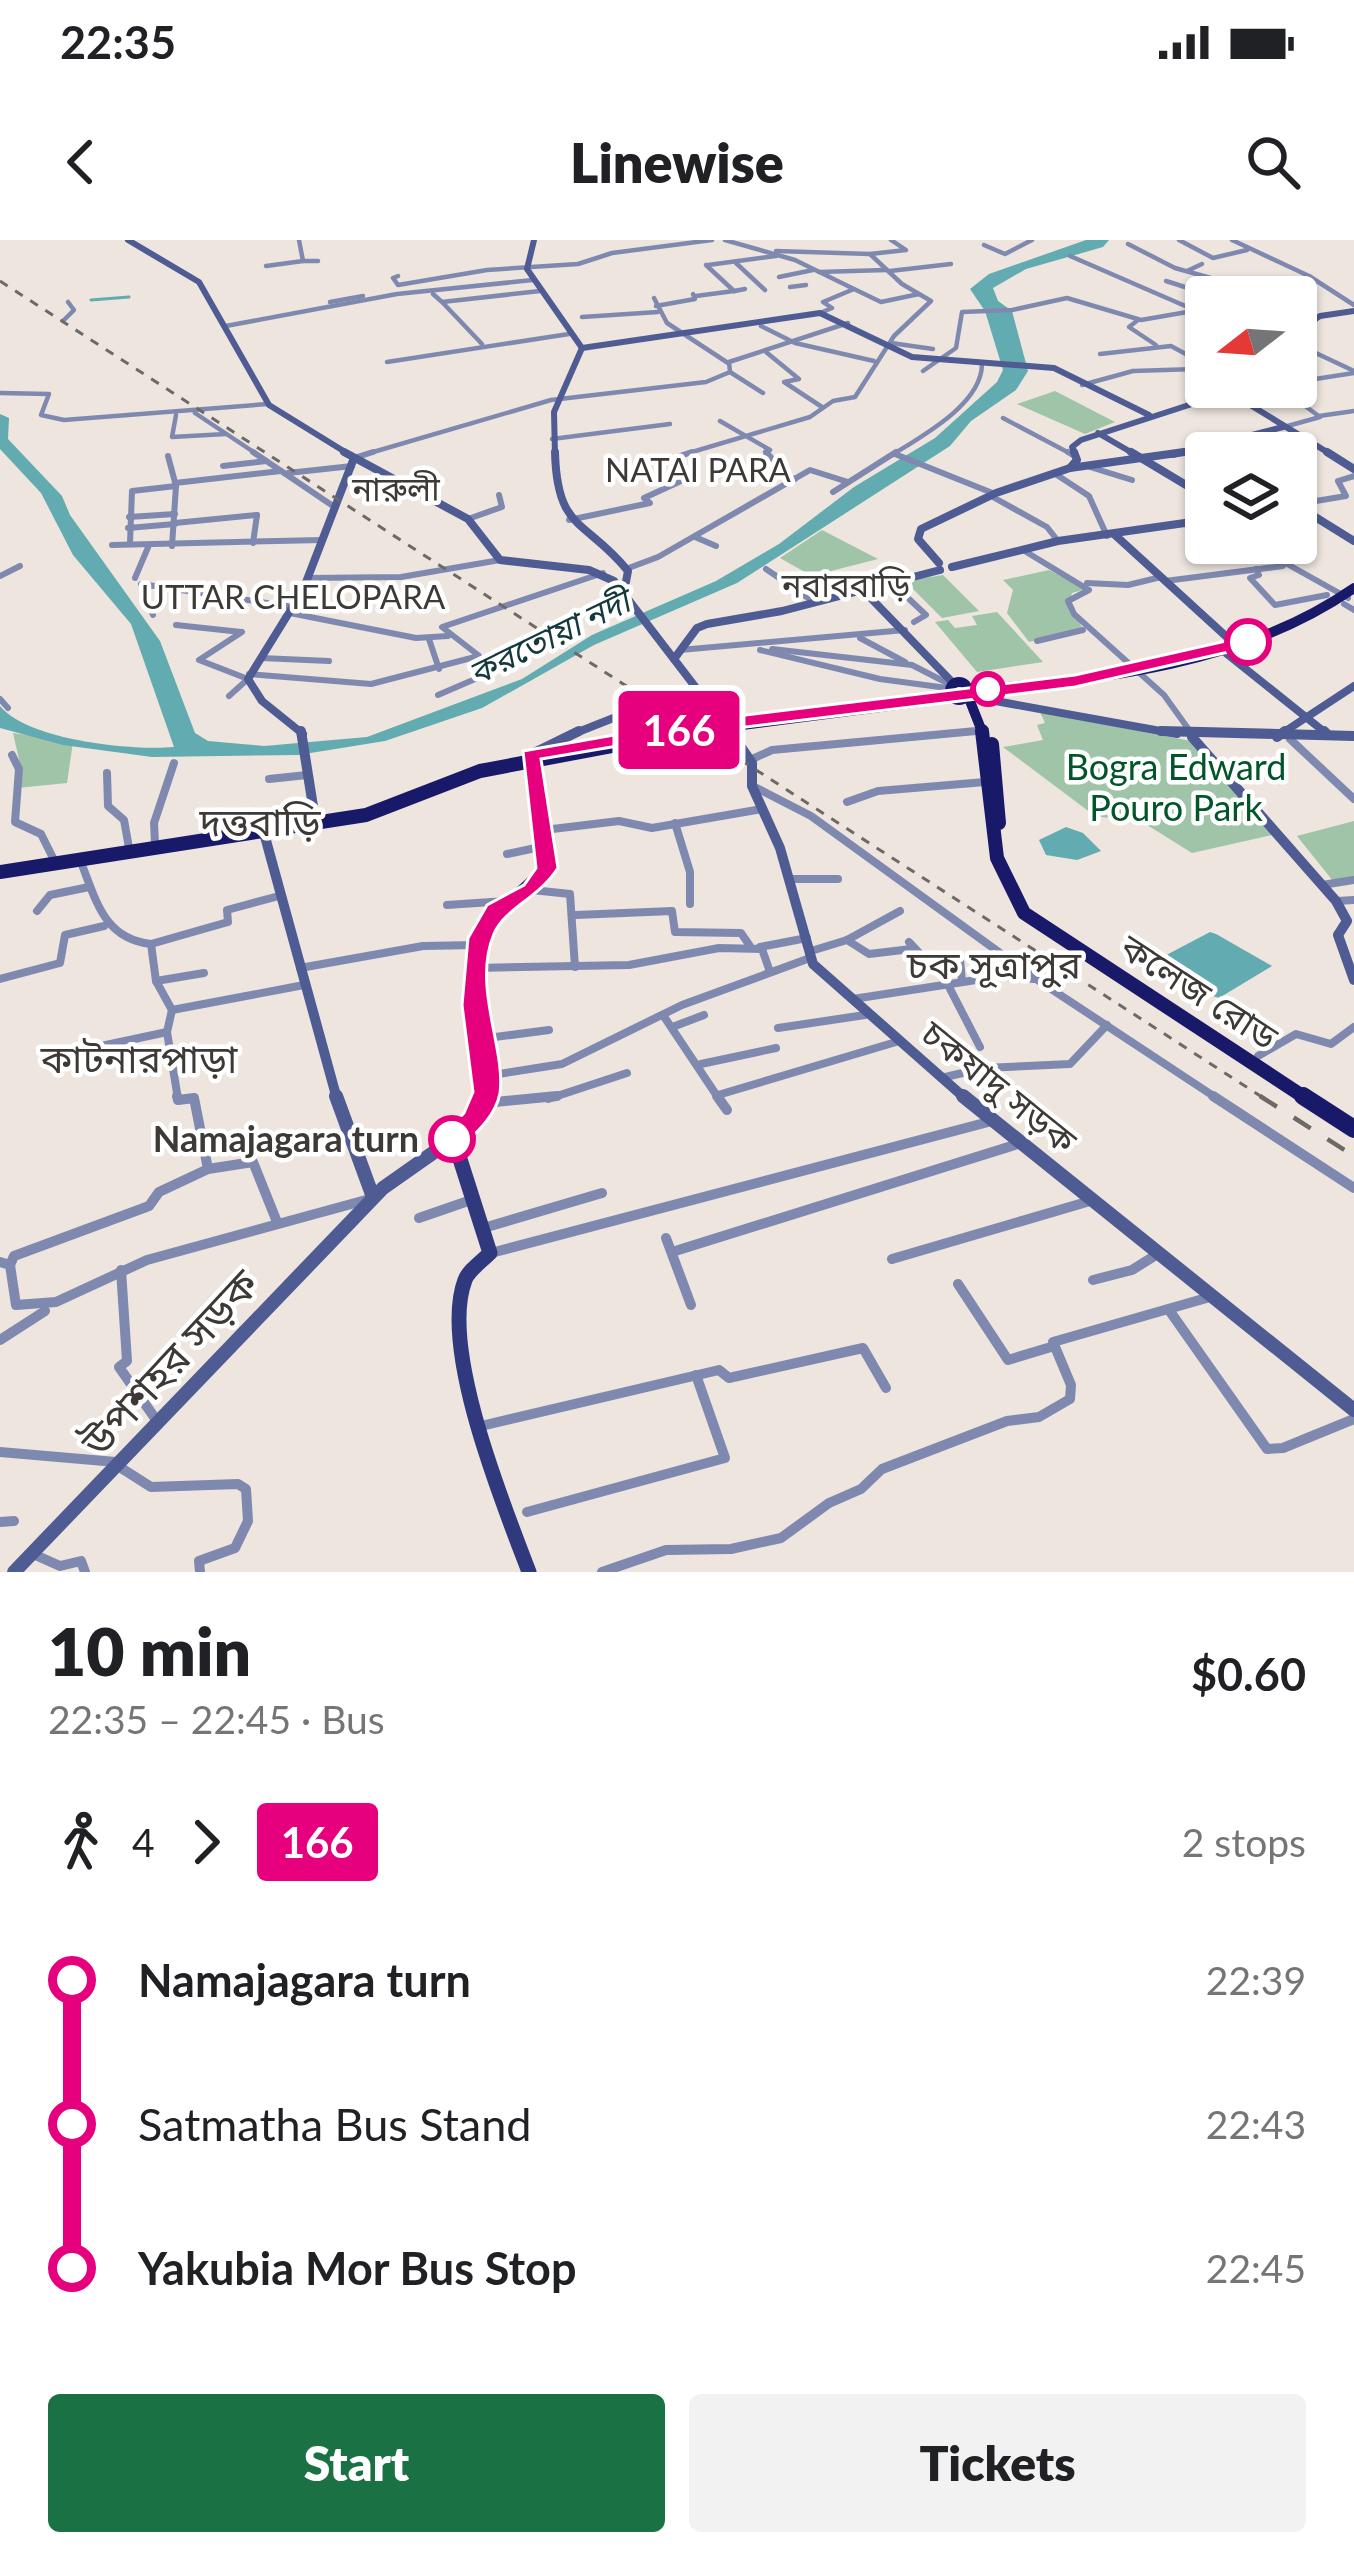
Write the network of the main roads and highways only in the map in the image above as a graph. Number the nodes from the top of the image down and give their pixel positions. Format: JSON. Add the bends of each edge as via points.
{"nodes":[{"id":1,"x":1346,"y":598,"type":"edge"},
{"id":2,"x":1140,"y":668,"type":"junction"},
{"id":3,"x":961,"y":691,"type":"junction"},
{"id":4,"x":532,"y":757,"type":"junction"},
{"id":5,"x":264,"y":830,"type":"junction"},
{"id":6,"x":0,"y":868,"type":"edge"},
{"id":7,"x":1054,"y":932,"type":"junction"},
{"id":8,"x":1354,"y":1125,"type":"edge"},
{"id":9,"x":529,"y":1572,"type":"edge"}],
"edges":[{"from":1,"to":2,"type":"highway","via":[[1234,650]]},
{"from":2,"to":3,"type":"highway"},
{"from":2,"to":3,"type":"highway","via":[[1003,696]]},
{"from":3,"to":4,"type":"highway"},
{"from":3,"to":7,"type":"highway","name":"কলেজ রোড","via":[[984,720],[1000,875],[1024,913]]},
{"from":4,"to":5,"type":"highway","via":[[391,809]]},
{"from":4,"to":9,"type":"main road","via":[[547,868],[532,890],[506,901],[478,945],[485,1103],[459,1156],[490,1253],[465,1278],[460,1298],[476,1427]]},
{"from":5,"to":6,"type":"highway"},
{"from":5,"to":6,"type":"highway"},
{"from":7,"to":8,"type":"highway","name":"কলেজ রোড"},
{"from":7,"to":8,"type":"highway","name":"কলেজ রোড","via":[[1258,1056]]}]}
